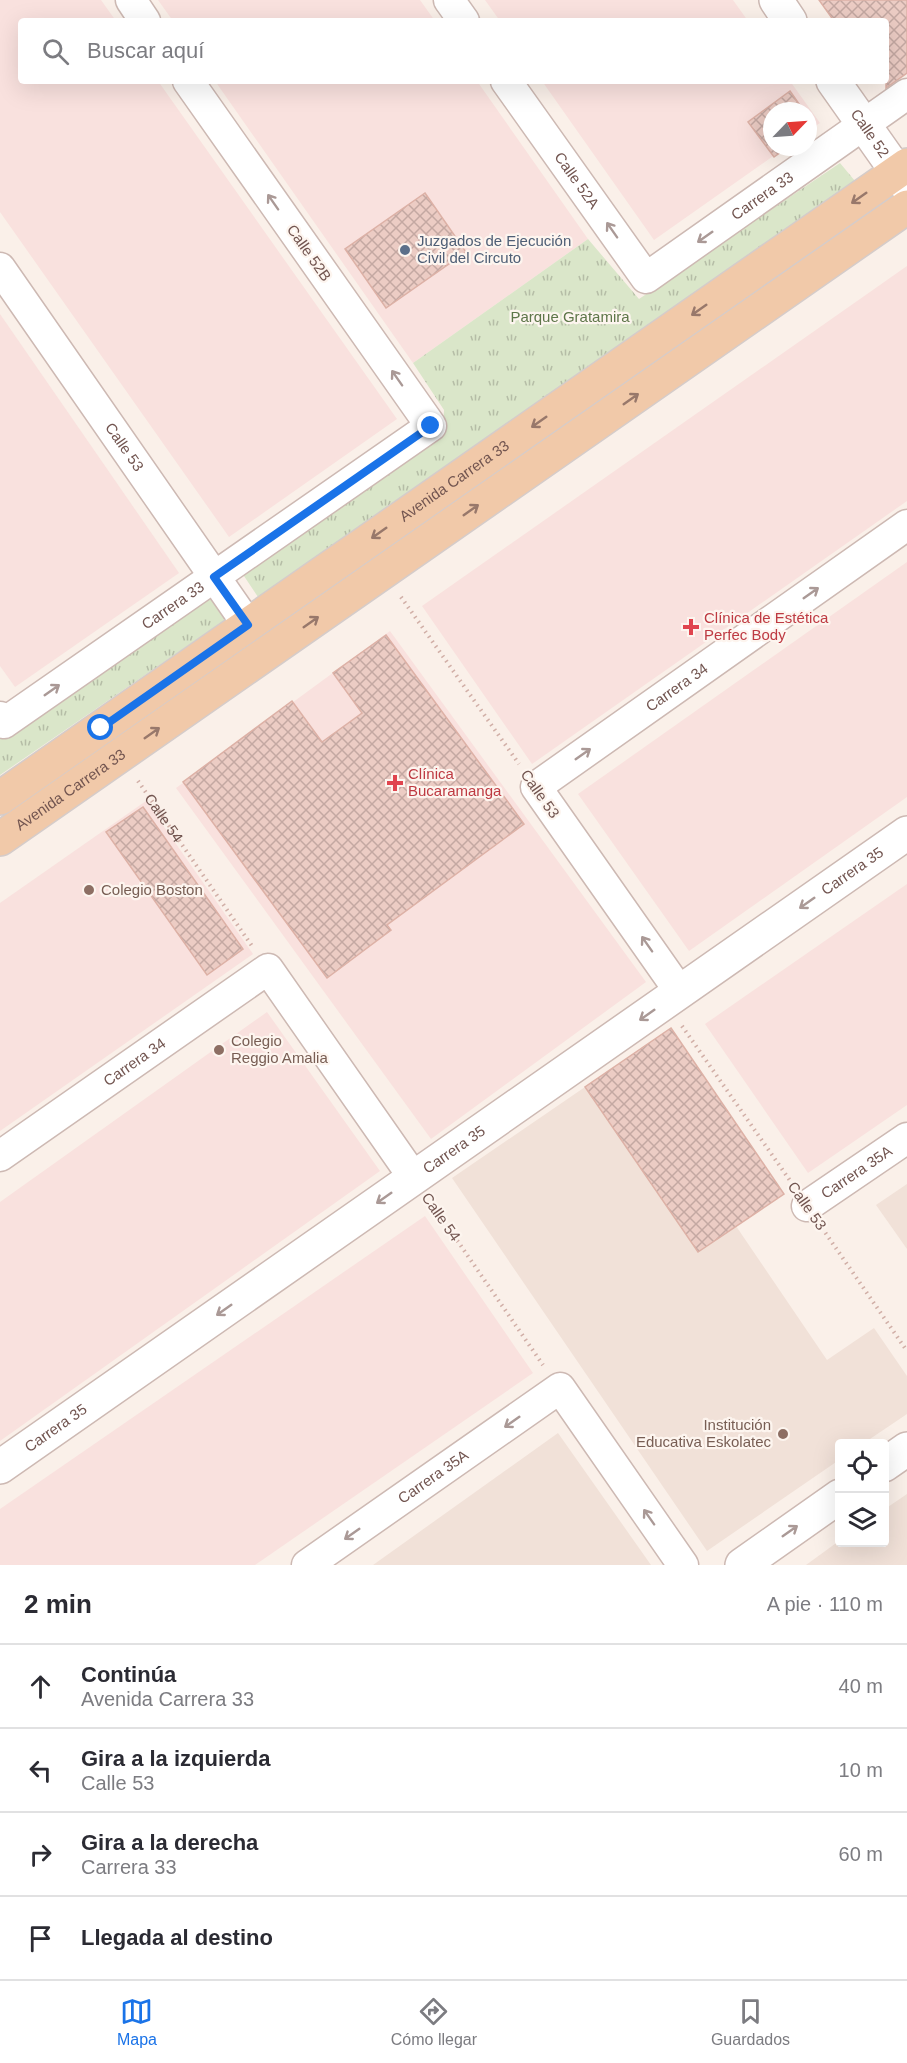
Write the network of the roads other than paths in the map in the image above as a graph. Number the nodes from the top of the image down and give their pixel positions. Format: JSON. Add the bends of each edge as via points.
{"nodes":[{"id":1,"x":130,"y":0,"type":"edge"},
{"id":2,"x":448,"y":0,"type":"edge"},
{"id":3,"x":776,"y":0,"type":"edge"},
{"id":4,"x":143,"y":18,"type":"edge"},
{"id":5,"x":462,"y":18,"type":"edge"},
{"id":6,"x":788,"y":18,"type":"edge"},
{"id":7,"x":190,"y":84,"type":"edge"},
{"id":8,"x":508,"y":84,"type":"edge"},
{"id":9,"x":835,"y":84,"type":"edge"},
{"id":10,"x":907,"y":94,"type":"edge"},
{"id":11,"x":864,"y":124,"type":"junction"},
{"id":12,"x":904,"y":174,"type":"edge"},
{"id":13,"x":907,"y":207,"type":"edge"},
{"id":14,"x":0,"y":268,"type":"edge"},
{"id":15,"x":646,"y":278,"type":"joint"},
{"id":16,"x":431,"y":426,"type":"joint"},
{"id":17,"x":907,"y":525,"type":"edge"},
{"id":18,"x":214,"y":577,"type":"junction"},
{"id":19,"x":248,"y":625,"type":"junction"},
{"id":20,"x":2,"y":720,"type":"edge"},
{"id":21,"x":536,"y":787,"type":"joint"},
{"id":22,"x":0,"y":798,"type":"edge"},
{"id":23,"x":907,"y":833,"type":"edge"},
{"id":24,"x":0,"y":839,"type":"edge"},
{"id":25,"x":268,"y":969,"type":"joint"},
{"id":26,"x":673,"y":997,"type":"junction"},
{"id":27,"x":907,"y":1138,"type":"edge"},
{"id":28,"x":0,"y":1156,"type":"edge"},
{"id":29,"x":414,"y":1178,"type":"junction"},
{"id":30,"x":807,"y":1206,"type":"road end"},
{"id":31,"x":907,"y":1449,"type":"edge"},
{"id":32,"x":889,"y":1462,"type":"edge"},
{"id":33,"x":0,"y":1467,"type":"edge"},
{"id":34,"x":835,"y":1500,"type":"edge"},
{"id":35,"x":307,"y":1565,"type":"edge"},
{"id":36,"x":683,"y":1565,"type":"edge"},
{"id":37,"x":742,"y":1565,"type":"edge"}],
"edges":[{"from":1,"to":4,"type":"street"},
{"from":2,"to":5,"type":"street"},
{"from":3,"to":6,"type":"street"},
{"from":16,"to":7,"type":"street","name":"Calle 52B","one_way":true},
{"from":15,"to":8,"type":"street","name":"Calle 52A","one_way":true},
{"from":9,"to":11,"type":"street","name":"Calle 52"},
{"from":10,"to":11,"type":"street","name":"Carrera 33"},
{"from":11,"to":12,"type":"street","name":"Calle 52"},
{"from":11,"to":15,"type":"street","name":"Carrera 33","one_way":true},
{"from":12,"to":19,"type":"main road","name":"Avenida Carrera 33","one_way":true},
{"from":24,"to":13,"type":"main road","name":"Avenida Carrera 33","one_way":true},
{"from":14,"to":18,"type":"street","name":"Calle 53"},
{"from":16,"to":18,"type":"street","name":"Carrera 33"},
{"from":21,"to":17,"type":"street","name":"Carrera 34","one_way":true},
{"from":18,"to":19,"type":"street","name":"Calle 53"},
{"from":20,"to":18,"type":"street","name":"Carrera 33","one_way":true},
{"from":19,"to":22,"type":"main road","name":"Avenida Carrera 33"},
{"from":26,"to":21,"type":"street","name":"Calle 53","one_way":true},
{"from":23,"to":26,"type":"street","name":"Carrera 35","one_way":true},
{"from":25,"to":28,"type":"street","name":"Carrera 34"},
{"from":25,"to":29,"type":"street","name":"Calle 54"},
{"from":26,"to":29,"type":"street","name":"Carrera 35","one_way":true},
{"from":27,"to":30,"type":"street","name":"Carrera 35A"},
{"from":29,"to":33,"type":"street","name":"Carrera 35","one_way":true},
{"from":31,"to":32,"type":"street"},
{"from":37,"to":34,"type":"street","one_way":true},
{"from":36,"to":35,"type":"street","name":"Carrera 35A","one_way":true,"via":[[560,1388]]}]}
